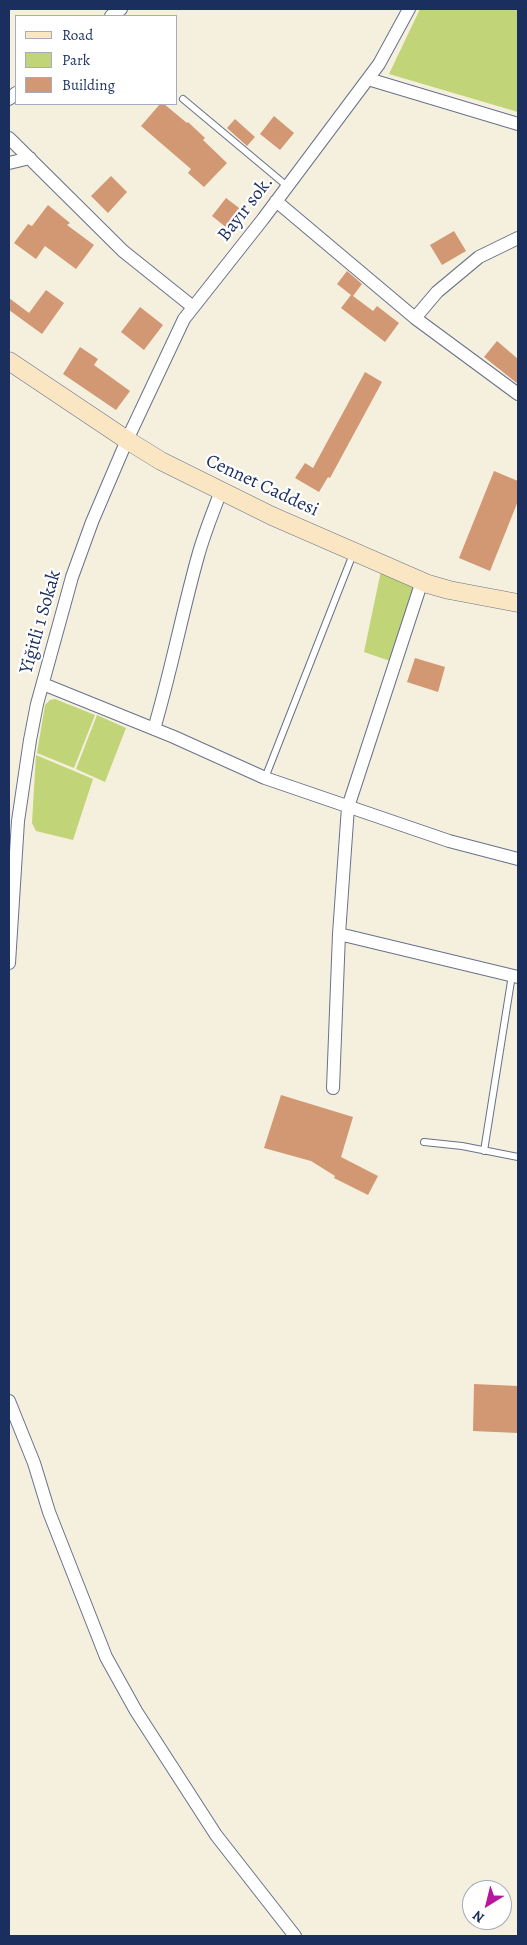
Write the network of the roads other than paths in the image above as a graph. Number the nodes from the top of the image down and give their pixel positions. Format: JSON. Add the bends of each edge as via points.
{"nodes":[{"id":1,"x":409,"y":9,"type":"edge"},
{"id":2,"x":368,"y":79,"type":"junction"},
{"id":3,"x":183,"y":99,"type":"dead end"},
{"id":4,"x":518,"y":124,"type":"edge"},
{"id":5,"x":9,"y":138,"type":"edge"},
{"id":6,"x":30,"y":158,"type":"junction"},
{"id":7,"x":9,"y":163,"type":"edge"},
{"id":8,"x":287,"y":186,"type":"junction"},
{"id":9,"x":276,"y":201,"type":"junction"},
{"id":10,"x":518,"y":238,"type":"edge"},
{"id":11,"x":194,"y":307,"type":"junction"},
{"id":12,"x":416,"y":318,"type":"junction"},
{"id":13,"x":9,"y":361,"type":"edge"},
{"id":14,"x":518,"y":394,"type":"edge"},
{"id":15,"x":126,"y":440,"type":"junction"},
{"id":16,"x":221,"y":491,"type":"junction"},
{"id":17,"x":354,"y":551,"type":"junction"},
{"id":18,"x":422,"y":580,"type":"junction"},
{"id":19,"x":518,"y":603,"type":"edge"},
{"id":20,"x":43,"y":684,"type":"junction"},
{"id":21,"x":154,"y":729,"type":"junction"},
{"id":22,"x":264,"y":778,"type":"junction"},
{"id":23,"x":348,"y":807,"type":"junction"},
{"id":24,"x":14,"y":820,"type":"edge"},
{"id":25,"x":518,"y":859,"type":"edge"},
{"id":26,"x":339,"y":934,"type":"junction"},
{"id":27,"x":9,"y":963,"type":"edge"},
{"id":28,"x":515,"y":976,"type":"edge"},
{"id":29,"x":333,"y":1088,"type":"dead end"},
{"id":30,"x":424,"y":1142,"type":"dead end"},
{"id":31,"x":484,"y":1151,"type":"junction"},
{"id":32,"x":518,"y":1157,"type":"edge"},
{"id":33,"x":9,"y":1402,"type":"edge"},
{"id":34,"x":295,"y":1936,"type":"edge"}],
"edges":[{"from":1,"to":2,"type":"street","name":"Bayır sok."},
{"from":2,"to":4,"type":"street"},
{"from":2,"to":8,"type":"street","name":"Bayır sok."},
{"from":3,"to":8,"type":"lane"},
{"from":5,"to":6,"type":"street"},
{"from":6,"to":7,"type":"street"},
{"from":6,"to":11,"type":"street","via":[[123,251]]},
{"from":8,"to":9,"type":"street","name":"Bayır sok."},
{"from":9,"to":11,"type":"street","name":"Bayır sok."},
{"from":9,"to":12,"type":"street"},
{"from":10,"to":12,"type":"street","via":[[479,257],[437,292]]},
{"from":11,"to":15,"type":"street","name":"Bayır sok.","via":[[184,319]]},
{"from":12,"to":14,"type":"street"},
{"from":13,"to":15,"type":"street","name":"Cennet Caddesi"},
{"from":15,"to":16,"type":"street","name":"Cennet Caddesi"},
{"from":15,"to":20,"type":"street","name":"Yiğitli 1 Sokak","via":[[72,577]]},
{"from":16,"to":17,"type":"street","name":"Cennet Caddesi"},
{"from":16,"to":21,"type":"street","via":[[198,553]]},
{"from":17,"to":18,"type":"street","name":"Cennet Caddesi"},
{"from":17,"to":22,"type":"lane"},
{"from":18,"to":19,"type":"street","name":"Cennet Caddesi","via":[[449,590]]},
{"from":18,"to":23,"type":"street"},
{"from":20,"to":21,"type":"street"},
{"from":20,"to":24,"type":"street","name":"Yiğitli 1 Sokak"},
{"from":21,"to":22,"type":"street"},
{"from":22,"to":23,"type":"street"},
{"from":23,"to":25,"type":"street","via":[[449,841]]},
{"from":23,"to":26,"type":"street"},
{"from":24,"to":27,"type":"street","name":"Yiğitli 1 Sokak"},
{"from":26,"to":28,"type":"street"},
{"from":26,"to":29,"type":"street"},
{"from":28,"to":31,"type":"lane"},
{"from":30,"to":31,"type":"lane"},
{"from":31,"to":32,"type":"lane"},
{"from":33,"to":34,"type":"street","via":[[106,1657],[136,1712],[216,1835]]}]}
